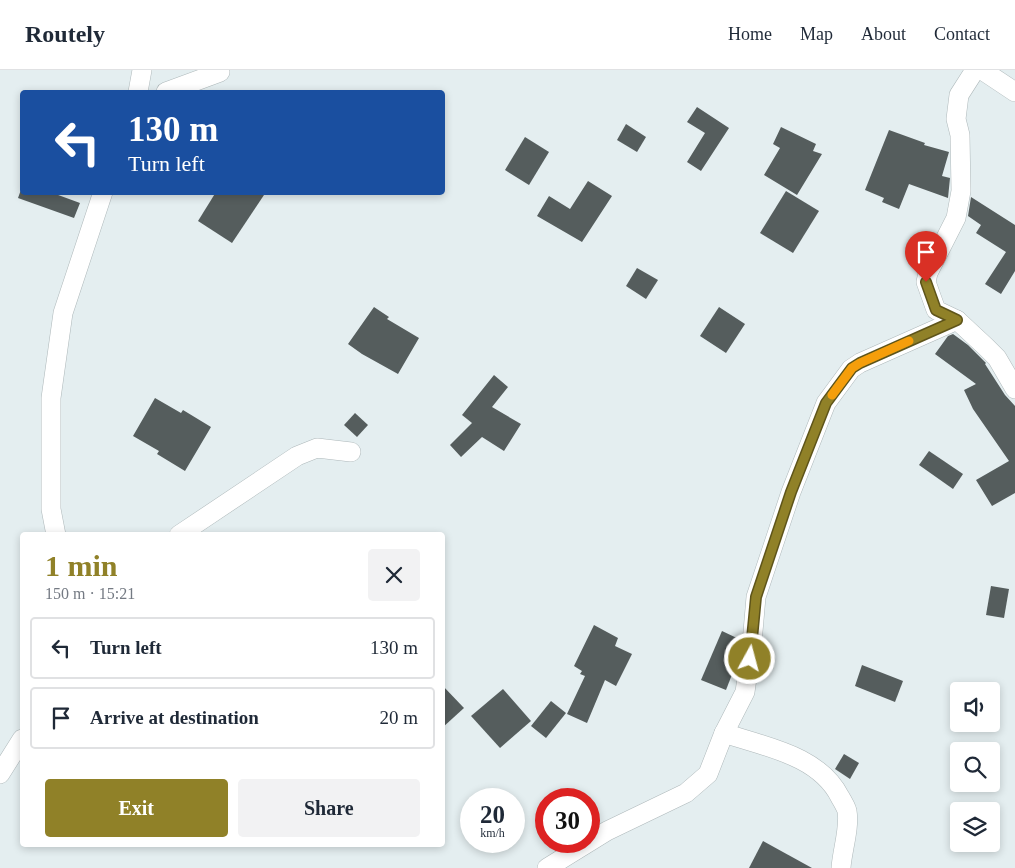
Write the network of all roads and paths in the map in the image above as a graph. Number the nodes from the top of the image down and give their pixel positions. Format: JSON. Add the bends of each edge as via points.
{"nodes":[{"id":1,"x":142,"y":70,"type":"edge"},
{"id":2,"x":975,"y":70,"type":"edge"},
{"id":3,"x":982,"y":70,"type":"edge"},
{"id":4,"x":220,"y":72,"type":"dead end"},
{"id":5,"x":138,"y":90,"type":"edge"},
{"id":6,"x":171,"y":90,"type":"edge"},
{"id":7,"x":1015,"y":92,"type":"edge"},
{"id":8,"x":102,"y":195,"type":"edge"},
{"id":9,"x":957,"y":320,"type":"junction"},
{"id":10,"x":1015,"y":389,"type":"edge"},
{"id":11,"x":352,"y":452,"type":"dead end"},
{"id":12,"x":56,"y":532,"type":"edge"},
{"id":13,"x":183,"y":532,"type":"edge"},
{"id":14,"x":724,"y":733,"type":"junction"},
{"id":15,"x":20,"y":742,"type":"edge"},
{"id":16,"x":0,"y":774,"type":"edge"},
{"id":17,"x":547,"y":868,"type":"edge"},
{"id":18,"x":841,"y":868,"type":"edge"}],
"edges":[{"from":1,"to":5,"type":"street"},
{"from":2,"to":9,"type":"street","via":[[959,95],[956,119],[960,135],[961,191],[956,218],[926,282],[936,310]]},
{"from":3,"to":7,"type":"street"},
{"from":4,"to":6,"type":"street"},
{"from":8,"to":12,"type":"street","via":[[63,313],[52,398],[51,491]]},
{"from":9,"to":10,"type":"street","via":[[996,358]]},
{"from":9,"to":14,"type":"street","via":[[852,368],[826,403],[791,492],[756,597],[745,692]]},
{"from":11,"to":13,"type":"street","via":[[317,448],[297,456]]},
{"from":14,"to":17,"type":"street","via":[[708,774],[686,793],[607,831]]},
{"from":14,"to":18,"type":"street","via":[[799,758],[820,770],[837,791],[847,811]]},
{"from":15,"to":16,"type":"street"}]}
